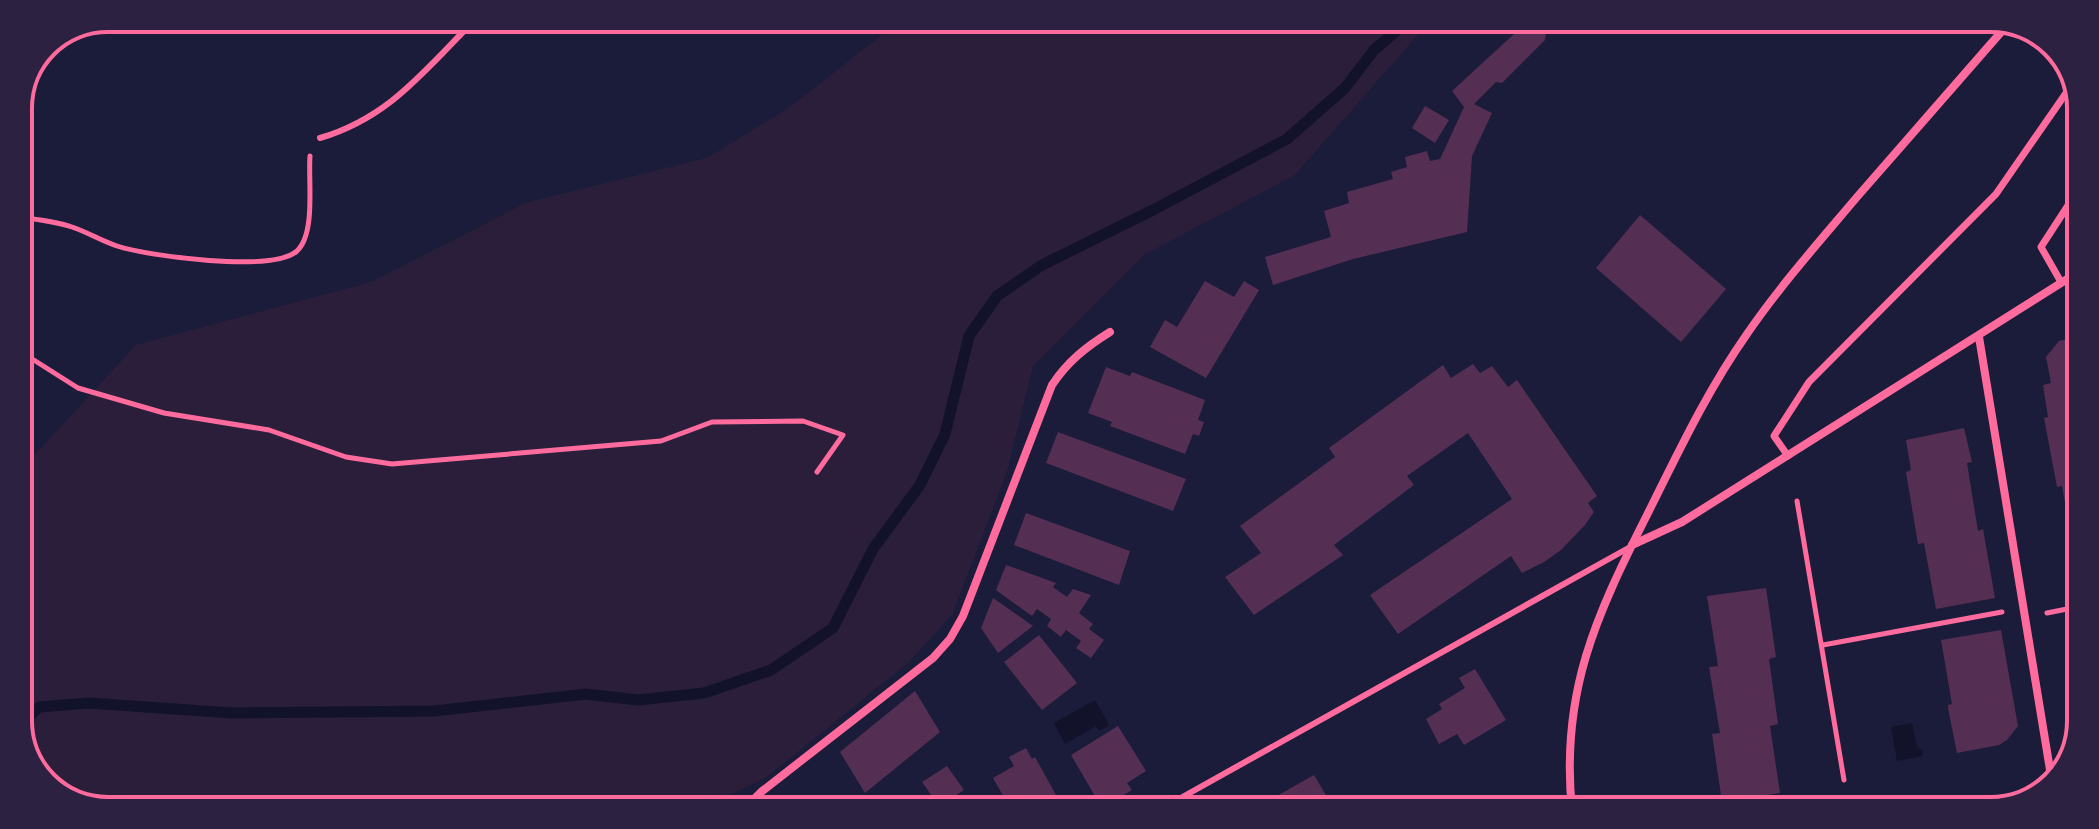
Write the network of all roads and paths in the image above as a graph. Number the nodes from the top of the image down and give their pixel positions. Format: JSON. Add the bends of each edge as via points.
{"nodes":[{"id":1,"x":463,"y":32,"type":"edge"},
{"id":2,"x":2001,"y":33,"type":"edge"},
{"id":3,"x":2066,"y":93,"type":"edge"},
{"id":4,"x":320,"y":138,"type":"joint"},
{"id":5,"x":2067,"y":207,"type":"edge"},
{"id":6,"x":32,"y":219,"type":"edge"},
{"id":7,"x":2067,"y":279,"type":"edge"},
{"id":8,"x":2061,"y":282,"type":"junction"},
{"id":9,"x":1110,"y":332,"type":"dead end"},
{"id":10,"x":1979,"y":337,"type":"junction"},
{"id":11,"x":32,"y":359,"type":"edge"},
{"id":12,"x":1788,"y":456,"type":"junction"},
{"id":13,"x":817,"y":472,"type":"dead end"},
{"id":14,"x":1797,"y":501,"type":"dead end"},
{"id":15,"x":1632,"y":546,"type":"junction"},
{"id":16,"x":2067,"y":609,"type":"edge"},
{"id":17,"x":2003,"y":612,"type":"dead end"},
{"id":18,"x":2025,"y":617,"type":"junction"},
{"id":19,"x":1823,"y":645,"type":"junction"},
{"id":20,"x":2050,"y":769,"type":"edge"},
{"id":21,"x":1844,"y":780,"type":"dead end"},
{"id":22,"x":756,"y":797,"type":"edge"},
{"id":23,"x":1182,"y":797,"type":"edge"},
{"id":24,"x":1572,"y":797,"type":"edge"}],
"edges":[{"from":1,"to":4,"type":"lane","via":[[391,104],[345,131]]},
{"from":2,"to":15,"type":"street","via":[[1787,279],[1747,334],[1709,392]]},
{"from":3,"to":12,"type":"street","via":[[1996,194],[1809,382],[1774,436]]},
{"from":4,"to":6,"type":"path","via":[[310,154],[306,236],[297,251],[278,259],[244,262],[150,253],[70,226]]},
{"from":5,"to":8,"type":"street","via":[[2041,247]]},
{"from":7,"to":8,"type":"street"},
{"from":8,"to":10,"type":"street"},
{"from":9,"to":22,"type":"street","via":[[1066,364],[1052,385],[981,573],[950,639]]},
{"from":10,"to":12,"type":"street"},
{"from":10,"to":18,"type":"street"},
{"from":11,"to":13,"type":"path","via":[[78,388],[164,413],[269,430],[346,457],[392,464],[661,441],[712,422],[803,421],[843,435]]},
{"from":12,"to":15,"type":"street","via":[[1682,522]]},
{"from":14,"to":19,"type":"path"},
{"from":15,"to":23,"type":"lane"},
{"from":15,"to":24,"type":"street","via":[[1603,606],[1574,699]]},
{"from":16,"to":18,"type":"path"},
{"from":17,"to":19,"type":"path"},
{"from":18,"to":20,"type":"street"},
{"from":19,"to":21,"type":"path"}]}
